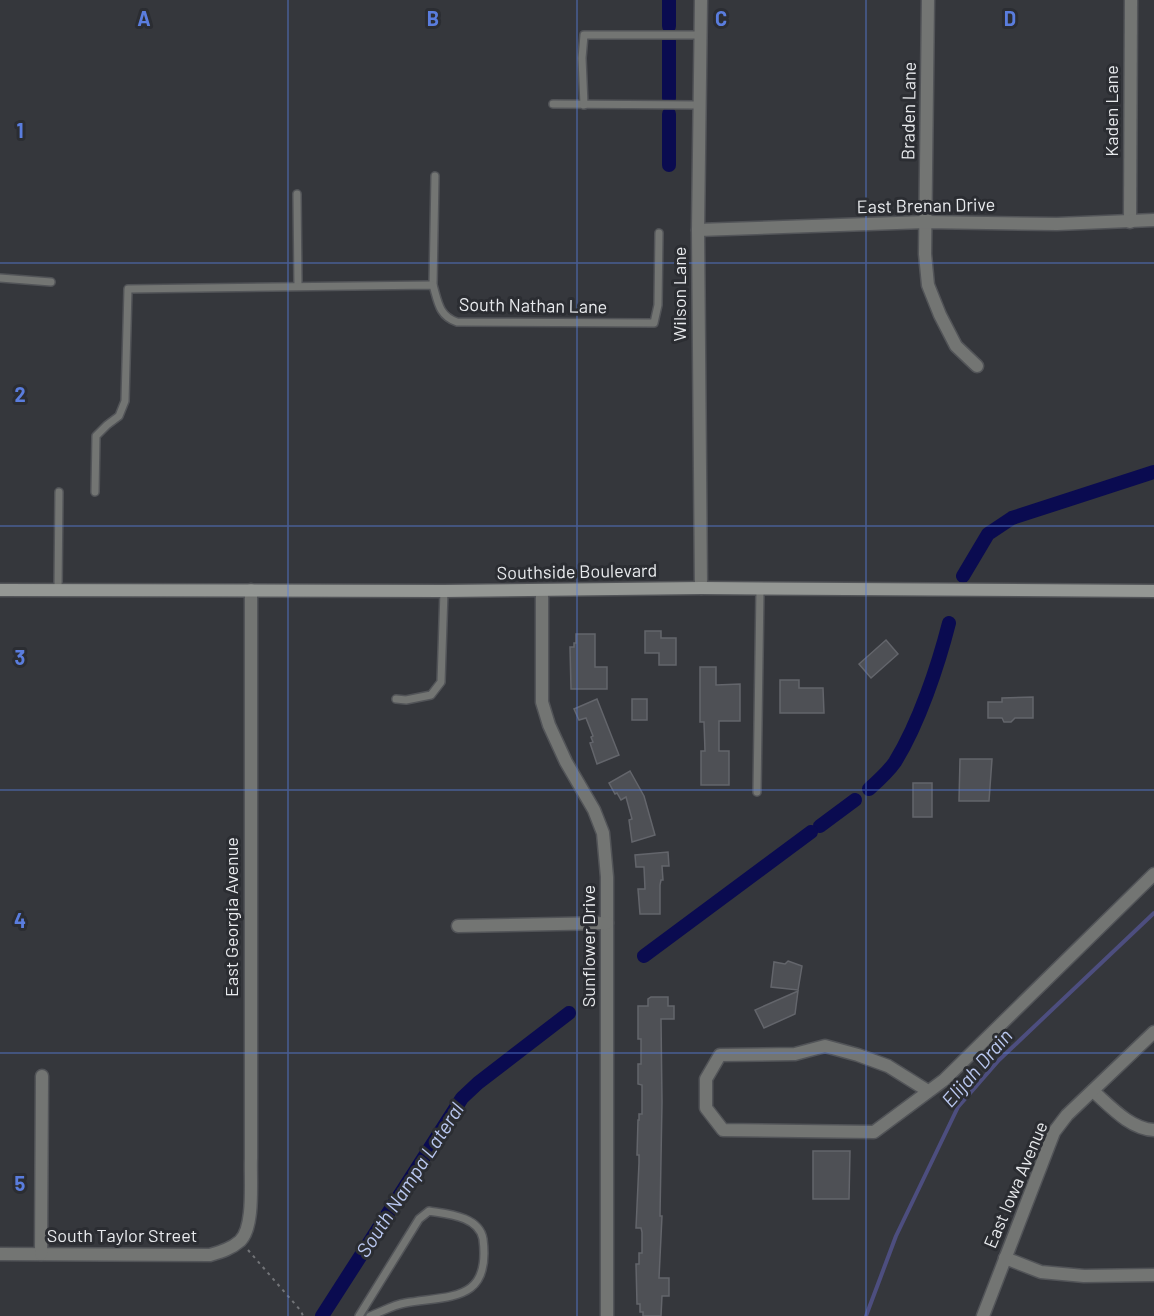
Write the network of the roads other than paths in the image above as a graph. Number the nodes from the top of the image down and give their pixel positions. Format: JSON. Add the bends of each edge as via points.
{"nodes":[{"id":1,"x":701,"y":0,"type":"edge"},
{"id":2,"x":928,"y":0,"type":"edge"},
{"id":3,"x":1131,"y":0,"type":"edge"},
{"id":4,"x":700,"y":35,"type":"junction"},
{"id":5,"x":553,"y":104,"type":"dead end"},
{"id":6,"x":584,"y":105,"type":"junction"},
{"id":7,"x":699,"y":105,"type":"junction"},
{"id":8,"x":435,"y":176,"type":"dead end"},
{"id":9,"x":297,"y":194,"type":"dead end"},
{"id":10,"x":1154,"y":220,"type":"edge"},
{"id":11,"x":925,"y":222,"type":"junction"},
{"id":12,"x":1130,"y":222,"type":"junction"},
{"id":13,"x":698,"y":230,"type":"junction"},
{"id":14,"x":659,"y":233,"type":"dead end"},
{"id":15,"x":0,"y":278,"type":"edge"},
{"id":16,"x":51,"y":282,"type":"dead end"},
{"id":17,"x":434,"y":285,"type":"junction"},
{"id":18,"x":298,"y":286,"type":"junction"},
{"id":19,"x":977,"y":366,"type":"dead end"},
{"id":20,"x":59,"y":492,"type":"dead end"},
{"id":21,"x":95,"y":492,"type":"dead end"},
{"id":22,"x":700,"y":588,"type":"junction"},
{"id":23,"x":760,"y":588,"type":"junction"},
{"id":24,"x":0,"y":590,"type":"edge"},
{"id":25,"x":58,"y":590,"type":"junction"},
{"id":26,"x":251,"y":590,"type":"junction"},
{"id":27,"x":444,"y":591,"type":"junction"},
{"id":28,"x":542,"y":591,"type":"junction"},
{"id":29,"x":1154,"y":591,"type":"edge"},
{"id":30,"x":396,"y":699,"type":"dead end"},
{"id":31,"x":757,"y":792,"type":"dead end"},
{"id":32,"x":1154,"y":874,"type":"edge"},
{"id":33,"x":607,"y":924,"type":"junction"},
{"id":34,"x":458,"y":926,"type":"dead end"},
{"id":35,"x":1154,"y":1032,"type":"edge"},
{"id":36,"x":42,"y":1076,"type":"dead end"},
{"id":37,"x":928,"y":1091,"type":"junction"},
{"id":38,"x":1093,"y":1091,"type":"junction"},
{"id":39,"x":1154,"y":1130,"type":"edge"},
{"id":40,"x":240,"y":1241,"type":"joint"},
{"id":41,"x":0,"y":1254,"type":"edge"},
{"id":42,"x":41,"y":1254,"type":"junction"},
{"id":43,"x":1005,"y":1258,"type":"junction"},
{"id":44,"x":1154,"y":1275,"type":"edge"},
{"id":45,"x":359,"y":1316,"type":"edge"},
{"id":46,"x":370,"y":1316,"type":"edge"},
{"id":47,"x":607,"y":1316,"type":"edge"},
{"id":48,"x":983,"y":1316,"type":"edge"}],
"edges":[{"from":1,"to":4,"type":"street","name":"Wilson Lane"},
{"from":2,"to":11,"type":"street","name":"Braden Lane"},
{"from":3,"to":12,"type":"street","name":"Kaden Lane"},
{"from":4,"to":6,"type":"lane","via":[[584,35]]},
{"from":4,"to":7,"type":"street","name":"Wilson Lane"},
{"from":5,"to":6,"type":"lane"},
{"from":6,"to":7,"type":"lane"},
{"from":7,"to":13,"type":"street","name":"Wilson Lane"},
{"from":8,"to":17,"type":"lane"},
{"from":9,"to":18,"type":"lane"},
{"from":10,"to":12,"type":"street","name":"East Brenan Drive"},
{"from":11,"to":12,"type":"street","name":"East Brenan Drive"},
{"from":11,"to":13,"type":"street","name":"East Brenan Drive"},
{"from":11,"to":19,"type":"street","name":"Braden Lane","via":[[928,285],[956,346]]},
{"from":13,"to":22,"type":"street","name":"Wilson Lane"},
{"from":14,"to":17,"type":"lane","name":"South Nathan Lane","via":[[654,323],[458,322],[441,312]]},
{"from":15,"to":16,"type":"lane"},
{"from":17,"to":18,"type":"lane","name":"South Nathan Lane"},
{"from":18,"to":21,"type":"lane","name":"South Nathan Lane","via":[[128,289],[125,401],[119,416],[96,436]]},
{"from":20,"to":25,"type":"lane"},
{"from":22,"to":23,"type":"main road","name":"Southside Boulevard"},
{"from":22,"to":28,"type":"main road","name":"Southside Boulevard"},
{"from":23,"to":29,"type":"main road","name":"Southside Boulevard"},
{"from":23,"to":31,"type":"lane"},
{"from":24,"to":25,"type":"main road","name":"Southside Boulevard"},
{"from":25,"to":26,"type":"main road","name":"Southside Boulevard"},
{"from":26,"to":27,"type":"main road","name":"Southside Boulevard"},
{"from":26,"to":40,"type":"street","name":"East Georgia Avenue","via":[[250,1168],[249,1221]]},
{"from":27,"to":28,"type":"main road","name":"Southside Boulevard"},
{"from":27,"to":30,"type":"lane","via":[[441,682],[431,695]]},
{"from":28,"to":33,"type":"street","name":"Sunflower Drive","via":[[542,702],[566,762],[603,833]]},
{"from":32,"to":37,"type":"street","via":[[944,1080]]},
{"from":33,"to":34,"type":"street"},
{"from":33,"to":47,"type":"street","name":"Sunflower Drive"},
{"from":35,"to":38,"type":"street","name":"East Iowa Avenue"},
{"from":36,"to":42,"type":"street"},
{"from":37,"to":37,"type":"street","via":[[874,1132],[723,1130],[706,1108],[706,1079],[720,1056],[795,1054],[825,1046],[888,1066]]},
{"from":38,"to":39,"type":"street","via":[[1122,1116],[1145,1130]]},
{"from":38,"to":43,"type":"street","name":"East Iowa Avenue","via":[[1054,1132]]},
{"from":40,"to":42,"type":"street","name":"South Taylor Street","via":[[210,1255]]},
{"from":41,"to":42,"type":"street","name":"South Taylor Street"},
{"from":43,"to":44,"type":"street","via":[[1041,1272]]},
{"from":43,"to":48,"type":"street","name":"East Iowa Avenue"},
{"from":45,"to":46,"type":"lane","via":[[419,1220],[429,1211],[470,1221],[482,1232],[483,1266],[480,1278],[470,1289],[451,1297],[402,1304]]}]}
